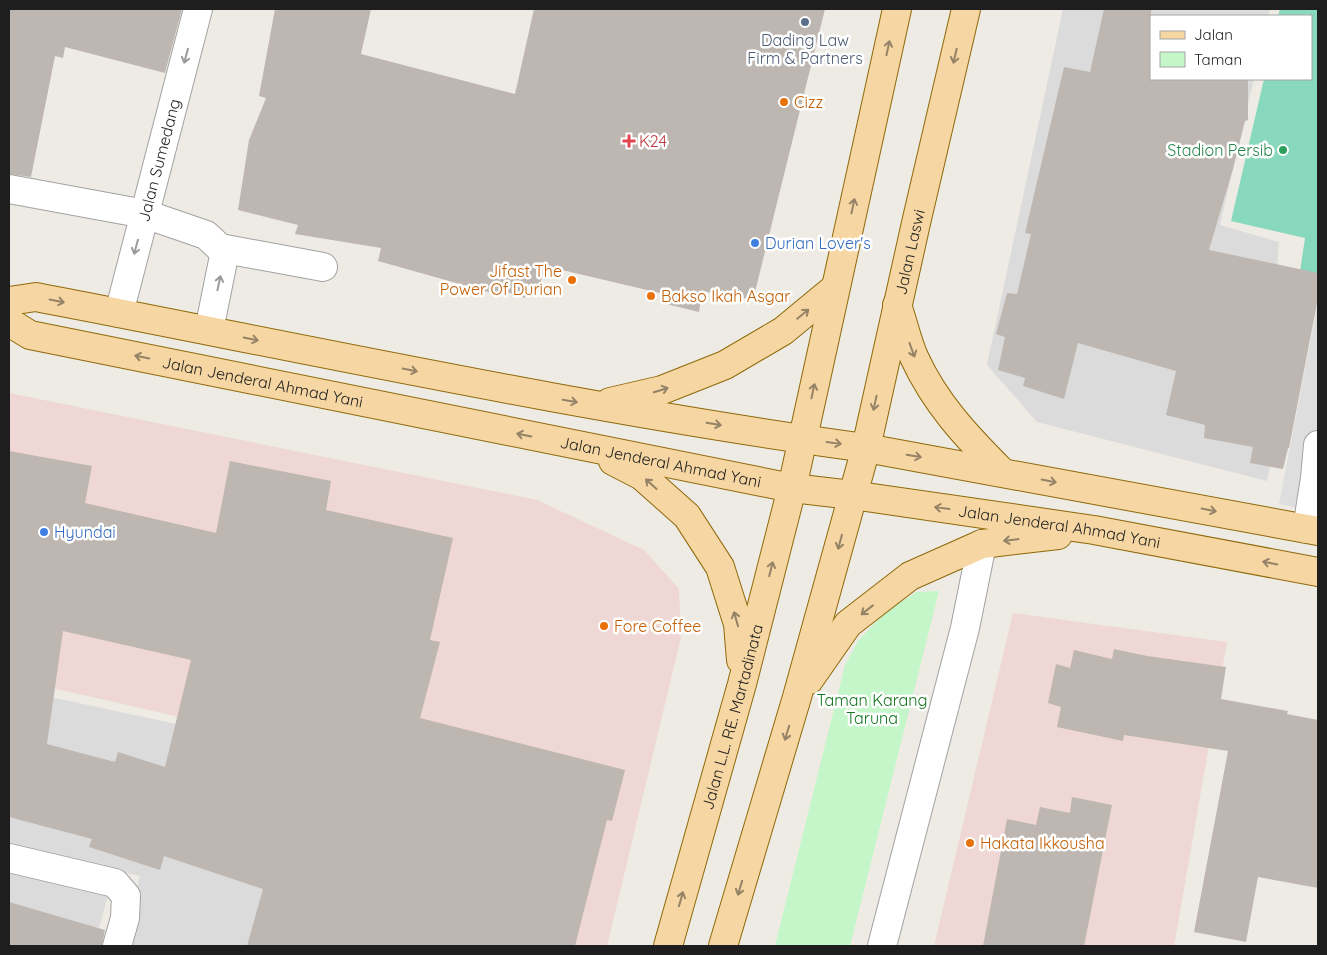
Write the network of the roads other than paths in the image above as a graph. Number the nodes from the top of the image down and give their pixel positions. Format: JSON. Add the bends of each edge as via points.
{"nodes":[{"id":1,"x":198,"y":9,"type":"edge"},
{"id":2,"x":897,"y":9,"type":"edge"},
{"id":3,"x":966,"y":9,"type":"edge"},
{"id":4,"x":9,"y":189,"type":"edge"},
{"id":5,"x":145,"y":214,"type":"junction"},
{"id":6,"x":220,"y":248,"type":"junction"},
{"id":7,"x":323,"y":267,"type":"dead end"},
{"id":8,"x":835,"y":288,"type":"junction"},
{"id":9,"x":9,"y":301,"type":"edge"},
{"id":10,"x":897,"y":304,"type":"junction"},
{"id":11,"x":119,"y":313,"type":"junction"},
{"id":12,"x":9,"y":322,"type":"edge"},
{"id":13,"x":209,"y":330,"type":"junction"},
{"id":14,"x":596,"y":405,"type":"junction"},
{"id":15,"x":803,"y":439,"type":"junction"},
{"id":16,"x":1318,"y":445,"type":"edge"},
{"id":17,"x":589,"y":448,"type":"junction"},
{"id":18,"x":866,"y":448,"type":"junction"},
{"id":19,"x":1002,"y":472,"type":"junction"},
{"id":20,"x":792,"y":488,"type":"junction"},
{"id":21,"x":852,"y":495,"type":"junction"},
{"id":22,"x":1094,"y":530,"type":"junction"},
{"id":23,"x":1313,"y":530,"type":"edge"},
{"id":24,"x":982,"y":544,"type":"junction"},
{"id":25,"x":1318,"y":572,"type":"edge"},
{"id":26,"x":742,"y":684,"type":"junction"},
{"id":27,"x":798,"y":697,"type":"junction"},
{"id":28,"x":9,"y":858,"type":"edge"},
{"id":29,"x":117,"y":946,"type":"edge"},
{"id":30,"x":668,"y":946,"type":"edge"},
{"id":31,"x":723,"y":946,"type":"edge"},
{"id":32,"x":882,"y":946,"type":"edge"}],
"edges":[{"from":1,"to":5,"type":"street","name":"Jalan Sumedang","one_way":true},
{"from":8,"to":2,"type":"main road","one_way":true},
{"from":3,"to":10,"type":"main road","name":"Jalan Laswi","one_way":true},
{"from":4,"to":5,"type":"street"},
{"from":5,"to":6,"type":"street","via":[[206,235]]},
{"from":5,"to":11,"type":"street","name":"Jalan Sumedang","one_way":true},
{"from":6,"to":7,"type":"street"},
{"from":13,"to":6,"type":"street","one_way":true,"via":[[224,256]]},
{"from":14,"to":8,"type":"main road","one_way":true,"via":[[662,390],[724,365],[783,331]]},
{"from":15,"to":8,"type":"main road","one_way":true},
{"from":9,"to":11,"type":"main road","one_way":true,"via":[[36,297]]},
{"from":10,"to":18,"type":"main road","name":"Jalan Laswi","one_way":true},
{"from":10,"to":19,"type":"main road","one_way":true,"via":[[914,356],[937,398],[966,437]]},
{"from":11,"to":13,"type":"main road"},
{"from":17,"to":12,"type":"main road","name":"Jalan Jenderal Ahmad Yani","one_way":true,"via":[[30,334]]},
{"from":13,"to":14,"type":"main road","one_way":true},
{"from":14,"to":15,"type":"main road","one_way":true},
{"from":15,"to":18,"type":"main road","one_way":true},
{"from":15,"to":20,"type":"main road"},
{"from":16,"to":23,"type":"street"},
{"from":17,"to":20,"type":"main road","name":"Jalan Jenderal Ahmad Yani"},
{"from":26,"to":17,"type":"main road","one_way":true,"via":[[738,624],[720,567],[687,516],[642,476]]},
{"from":18,"to":19,"type":"main road","one_way":true},
{"from":18,"to":21,"type":"main road","name":"Jalan Laswi"},
{"from":19,"to":23,"type":"main road","one_way":true},
{"from":20,"to":21,"type":"main road","name":"Jalan Jenderal Ahmad Yani"},
{"from":26,"to":20,"type":"main road","name":"Jalan L.L. RE. Martadinata","one_way":true},
{"from":22,"to":21,"type":"main road","name":"Jalan Jenderal Ahmad Yani","one_way":true},
{"from":21,"to":27,"type":"main road","one_way":true},
{"from":22,"to":24,"type":"main road","one_way":true},
{"from":25,"to":22,"type":"main road","name":"Jalan Jenderal Ahmad Yani","one_way":true},
{"from":24,"to":27,"type":"main road","one_way":true,"via":[[910,576],[848,624]]},
{"from":24,"to":32,"type":"street","via":[[965,628]]},
{"from":30,"to":26,"type":"main road","name":"Jalan L.L. RE. Martadinata","one_way":true},
{"from":27,"to":31,"type":"main road","one_way":true},
{"from":28,"to":29,"type":"street","via":[[115,883],[126,896],[125,918]]}]}
